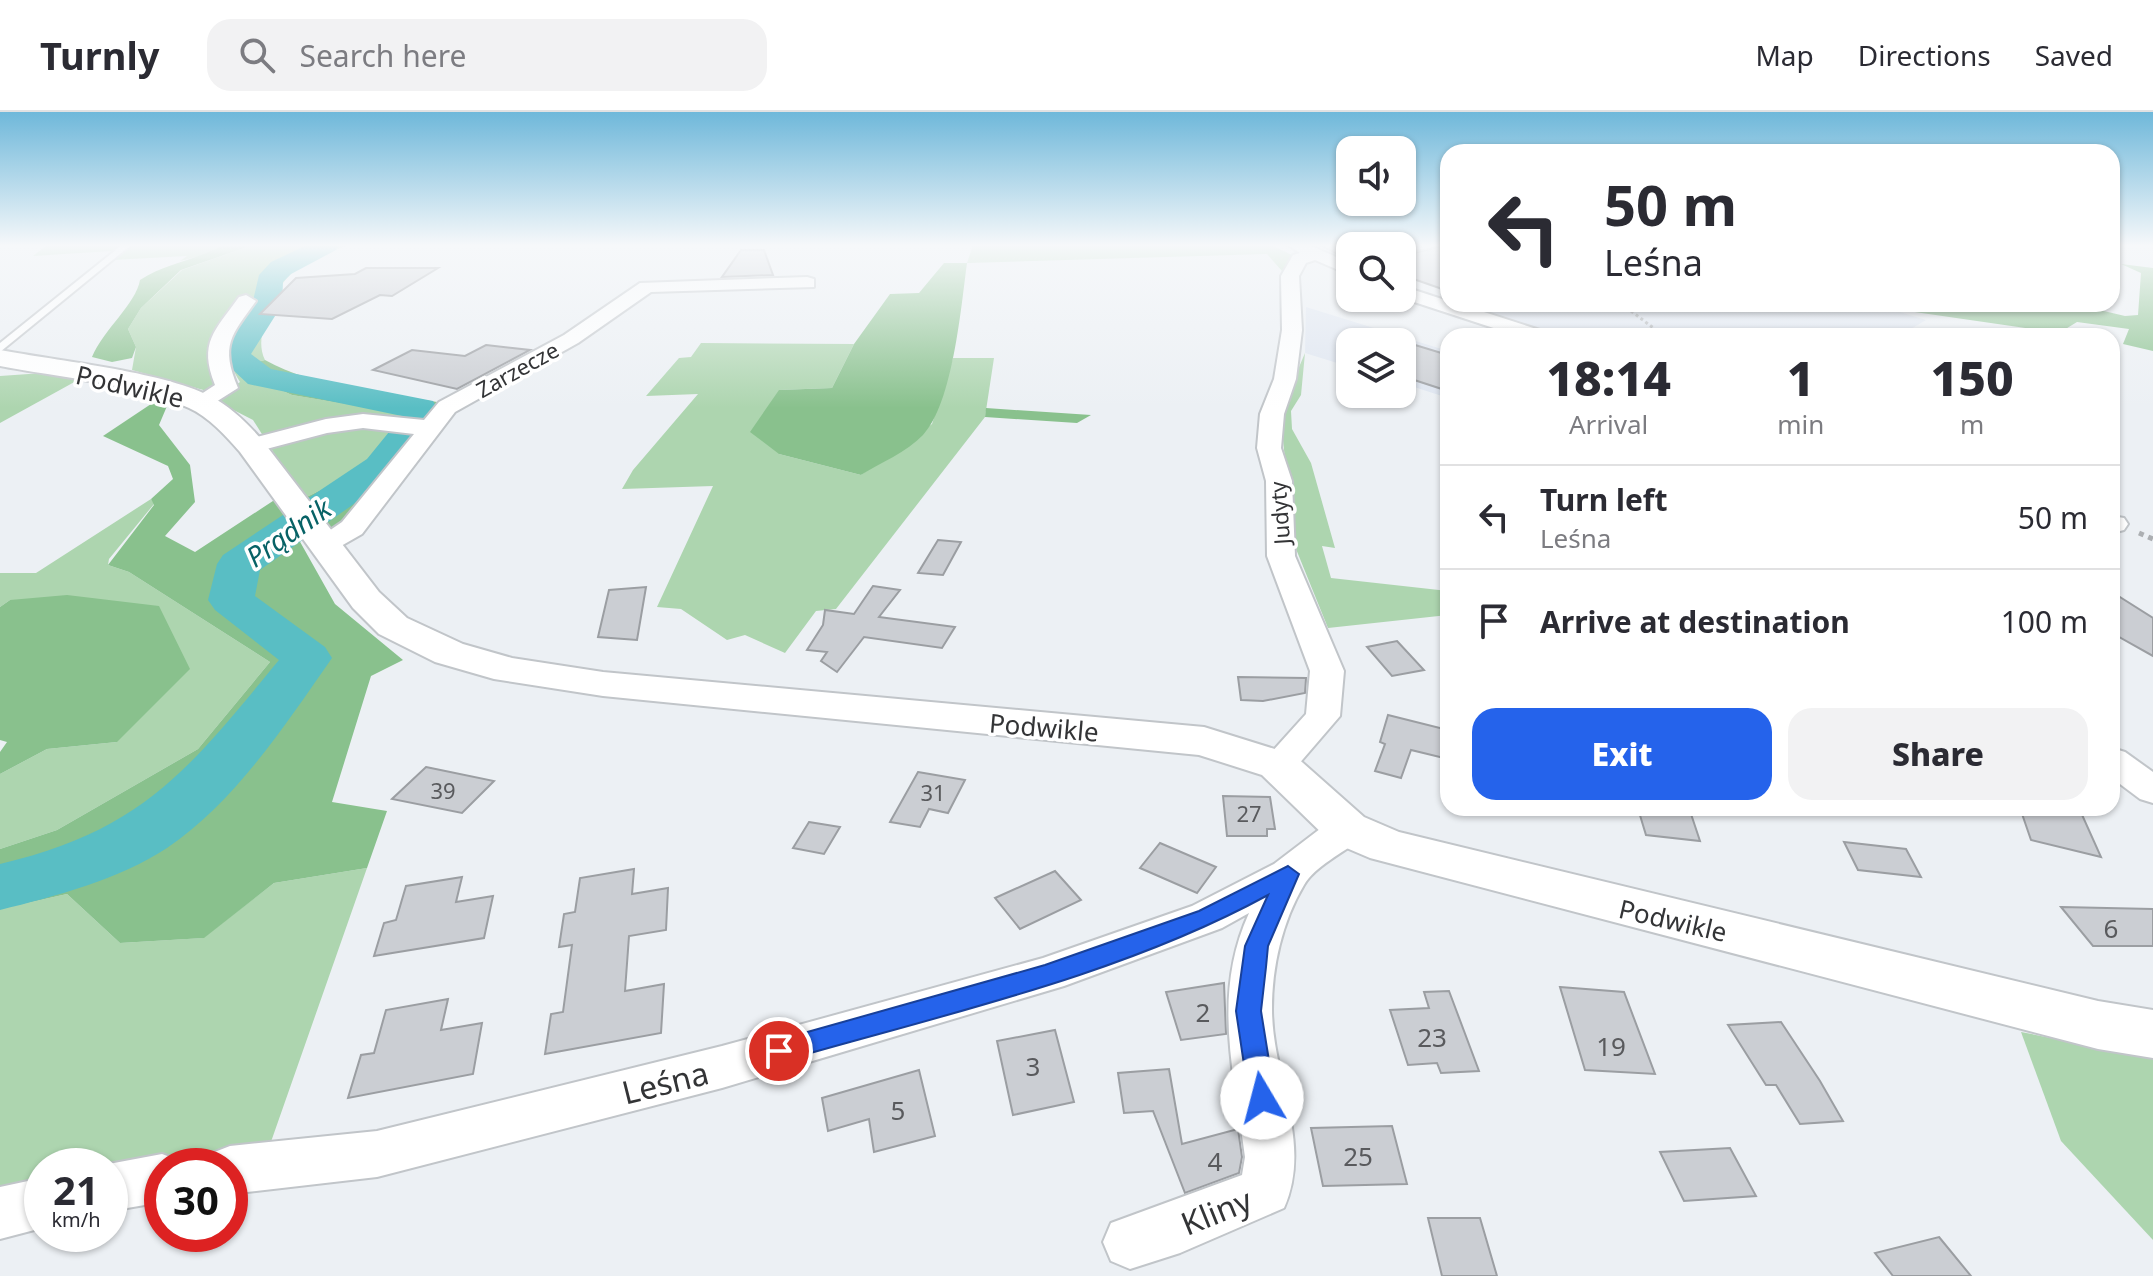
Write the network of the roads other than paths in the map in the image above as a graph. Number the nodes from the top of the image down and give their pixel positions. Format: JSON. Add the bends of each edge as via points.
{"nodes":[{"id":1,"x":61,"y":299,"type":"edge"},
{"id":2,"x":629,"y":299,"type":"edge"},
{"id":3,"x":1292,"y":299,"type":"edge"},
{"id":4,"x":246,"y":301,"type":"dead end"},
{"id":5,"x":1464,"y":312,"type":"edge"},
{"id":6,"x":1514,"y":328,"type":"edge"},
{"id":7,"x":0,"y":349,"type":"edge"},
{"id":8,"x":0,"y":358,"type":"edge"},
{"id":9,"x":200,"y":402,"type":"junction"},
{"id":10,"x":428,"y":428,"type":"junction"},
{"id":11,"x":251,"y":446,"type":"junction"},
{"id":12,"x":312,"y":529,"type":"junction"},
{"id":13,"x":1278,"y":765,"type":"junction"},
{"id":14,"x":2120,"y":766,"type":"edge"},
{"id":15,"x":2153,"y":790,"type":"edge"},
{"id":16,"x":1347,"y":829,"type":"junction"},
{"id":17,"x":1288,"y":874,"type":"junction"},
{"id":18,"x":2153,"y":1034,"type":"edge"},
{"id":19,"x":248,"y":1168,"type":"edge"},
{"id":20,"x":24,"y":1207,"type":"edge"},
{"id":21,"x":0,"y":1213,"type":"edge"},
{"id":22,"x":1130,"y":1242,"type":"dead end"}],
"edges":[{"from":1,"to":7,"type":"lane"},
{"from":2,"to":10,"type":"street","name":"Zarzecze","via":[[560,346],[447,407]]},
{"from":3,"to":13,"type":"street","name":"Judyty","via":[[1285,379],[1272,414],[1269,448],[1279,481],[1281,556],[1327,671],[1323,716]]},
{"from":4,"to":9,"type":"street","via":[[222,332],[215,361],[227,388]]},
{"from":5,"to":6,"type":"street"},
{"from":8,"to":9,"type":"street","name":"Podwikle","via":[[152,387]]},
{"from":9,"to":11,"type":"street","name":"Podwikle"},
{"from":10,"to":11,"type":"street","via":[[363,421]]},
{"from":10,"to":12,"type":"street","name":"Zarzecze","via":[[352,528]]},
{"from":11,"to":12,"type":"street","name":"Podwikle"},
{"from":12,"to":13,"type":"street","name":"Podwikle","via":[[366,600],[393,626],[449,653],[508,670],[745,699],[1204,741]]},
{"from":13,"to":16,"type":"street","name":"Podwikle"},
{"from":14,"to":15,"type":"street"},
{"from":16,"to":17,"type":"street","name":"Leśna"},
{"from":16,"to":18,"type":"street","name":"Podwikle","via":[[1387,846],[1615,906]]},
{"from":17,"to":19,"type":"street","name":"Leśna","via":[[1207,917],[1048,974],[722,1067],[377,1154]]},
{"from":17,"to":22,"type":"street","name":"Kliny","via":[[1256,946],[1249,1011],[1271,1157],[1265,1191]]},
{"from":20,"to":21,"type":"street"}]}
